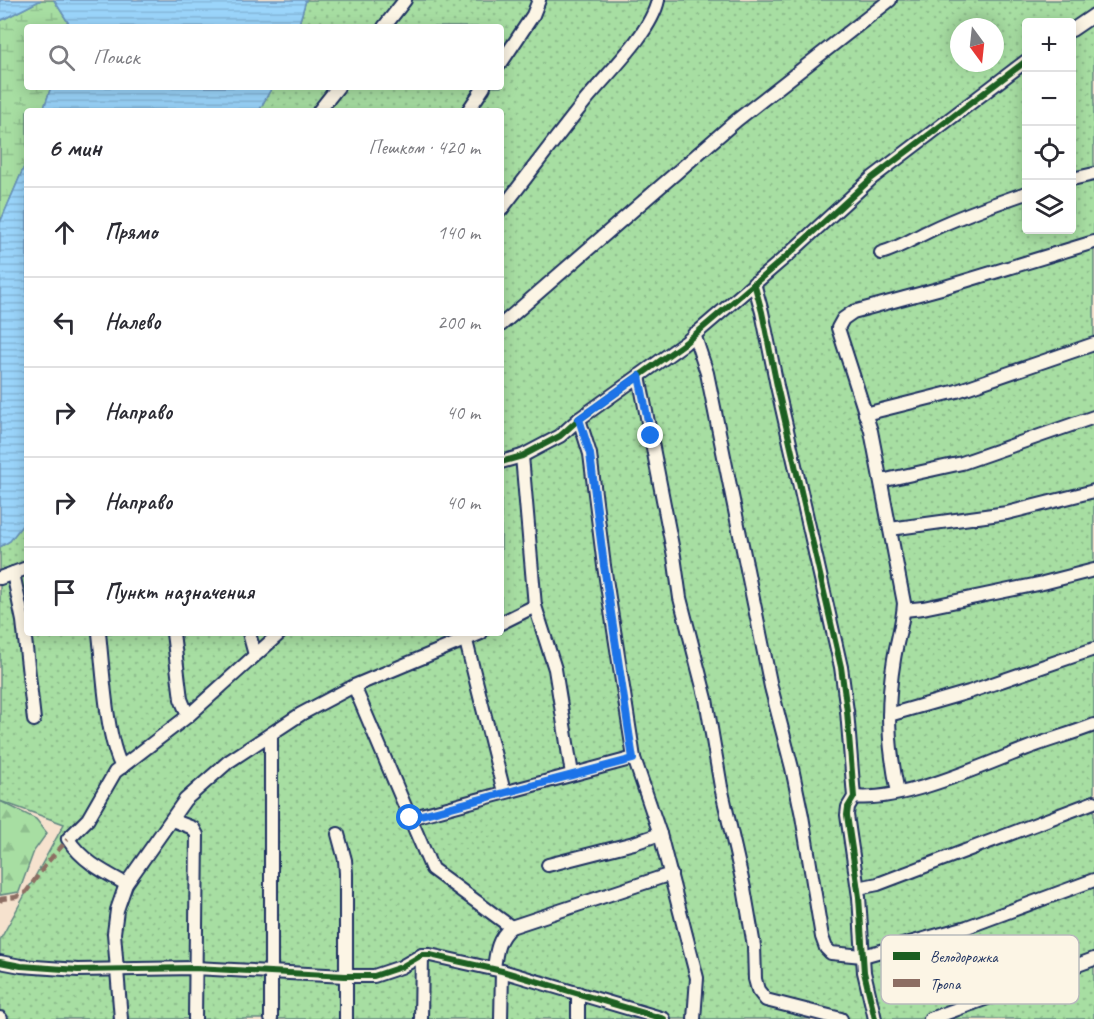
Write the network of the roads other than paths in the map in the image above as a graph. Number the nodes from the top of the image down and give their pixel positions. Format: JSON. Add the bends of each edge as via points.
{"nodes":[{"id":1,"x":405,"y":0,"type":"edge"},
{"id":2,"x":540,"y":0,"type":"edge"},
{"id":3,"x":658,"y":0,"type":"edge"},
{"id":4,"x":890,"y":0,"type":"edge"},
{"id":5,"x":1094,"y":15,"type":"edge"},
{"id":6,"x":386,"y":24,"type":"edge"},
{"id":7,"x":1076,"y":27,"type":"edge"},
{"id":8,"x":504,"y":58,"type":"edge"},
{"id":9,"x":1022,"y":64,"type":"edge"},
{"id":10,"x":336,"y":90,"type":"edge"},
{"id":11,"x":482,"y":90,"type":"edge"},
{"id":12,"x":322,"y":108,"type":"edge"},
{"id":13,"x":470,"y":108,"type":"edge"},
{"id":14,"x":1094,"y":174,"type":"edge"},
{"id":15,"x":1076,"y":178,"type":"edge"},
{"id":16,"x":1022,"y":194,"type":"edge"},
{"id":17,"x":504,"y":206,"type":"edge"},
{"id":18,"x":1094,"y":242,"type":"edge"},
{"id":19,"x":881,"y":253,"type":"dead end"},
{"id":20,"x":754,"y":283,"type":"junction"},
{"id":21,"x":504,"y":322,"type":"edge"},
{"id":22,"x":694,"y":334,"type":"junction"},
{"id":23,"x":1094,"y":344,"type":"edge"},
{"id":24,"x":639,"y":376,"type":"junction"},
{"id":25,"x":865,"y":414,"type":"junction"},
{"id":26,"x":1094,"y":417,"type":"edge"},
{"id":27,"x":579,"y":419,"type":"junction"},
{"id":28,"x":522,"y":456,"type":"junction"},
{"id":29,"x":504,"y":461,"type":"edge"},
{"id":30,"x":881,"y":481,"type":"junction"},
{"id":31,"x":1094,"y":491,"type":"edge"},
{"id":32,"x":890,"y":529,"type":"junction"},
{"id":33,"x":24,"y":569,"type":"edge"},
{"id":34,"x":1094,"y":570,"type":"edge"},
{"id":35,"x":13,"y":573,"type":"junction"},
{"id":36,"x":0,"y":578,"type":"edge"},
{"id":37,"x":535,"y":606,"type":"junction"},
{"id":38,"x":904,"y":610,"type":"junction"},
{"id":39,"x":24,"y":621,"type":"edge"},
{"id":40,"x":504,"y":622,"type":"edge"},
{"id":41,"x":26,"y":636,"type":"edge"},
{"id":42,"x":99,"y":636,"type":"edge"},
{"id":43,"x":173,"y":636,"type":"edge"},
{"id":44,"x":250,"y":636,"type":"edge"},
{"id":45,"x":277,"y":636,"type":"edge"},
{"id":46,"x":475,"y":636,"type":"edge"},
{"id":47,"x":466,"y":641,"type":"junction"},
{"id":48,"x":1094,"y":648,"type":"edge"},
{"id":49,"x":255,"y":655,"type":"junction"},
{"id":50,"x":354,"y":686,"type":"junction"},
{"id":51,"x":889,"y":715,"type":"junction"},
{"id":52,"x":188,"y":716,"type":"junction"},
{"id":53,"x":34,"y":720,"type":"dead end"},
{"id":54,"x":1094,"y":724,"type":"edge"},
{"id":55,"x":271,"y":734,"type":"junction"},
{"id":56,"x":633,"y":759,"type":"junction"},
{"id":57,"x":122,"y":767,"type":"junction"},
{"id":58,"x":572,"y":774,"type":"junction"},
{"id":59,"x":504,"y":792,"type":"junction"},
{"id":60,"x":897,"y":794,"type":"junction"},
{"id":61,"x":854,"y":797,"type":"junction"},
{"id":62,"x":1094,"y":802,"type":"edge"},
{"id":63,"x":410,"y":818,"type":"junction"},
{"id":64,"x":172,"y":820,"type":"junction"},
{"id":65,"x":338,"y":834,"type":"dead end"},
{"id":66,"x":660,"y":834,"type":"junction"},
{"id":67,"x":548,"y":865,"type":"dead end"},
{"id":68,"x":671,"y":874,"type":"junction"},
{"id":69,"x":1094,"y":880,"type":"edge"},
{"id":70,"x":126,"y":884,"type":"junction"},
{"id":71,"x":858,"y":888,"type":"junction"},
{"id":72,"x":512,"y":927,"type":"junction"},
{"id":73,"x":938,"y":935,"type":"edge"},
{"id":74,"x":881,"y":951,"type":"edge"},
{"id":75,"x":422,"y":956,"type":"junction"},
{"id":76,"x":863,"y":956,"type":"junction"},
{"id":77,"x":1094,"y":959,"type":"edge"},
{"id":78,"x":0,"y":962,"type":"edge"},
{"id":79,"x":1079,"y":964,"type":"edge"},
{"id":80,"x":195,"y":968,"type":"junction"},
{"id":81,"x":115,"y":969,"type":"junction"},
{"id":82,"x":498,"y":970,"type":"junction"},
{"id":83,"x":272,"y":971,"type":"junction"},
{"id":84,"x":345,"y":976,"type":"junction"},
{"id":85,"x":578,"y":993,"type":"junction"},
{"id":86,"x":971,"y":1004,"type":"edge"},
{"id":87,"x":650,"y":1017,"type":"edge"},
{"id":88,"x":121,"y":1019,"type":"edge"},
{"id":89,"x":195,"y":1019,"type":"edge"},
{"id":90,"x":271,"y":1019,"type":"edge"},
{"id":91,"x":345,"y":1019,"type":"edge"},
{"id":92,"x":421,"y":1019,"type":"edge"},
{"id":93,"x":501,"y":1019,"type":"edge"},
{"id":94,"x":578,"y":1019,"type":"edge"},
{"id":95,"x":664,"y":1019,"type":"edge"},
{"id":96,"x":694,"y":1019,"type":"edge"},
{"id":97,"x":841,"y":1019,"type":"edge"},
{"id":98,"x":874,"y":1019,"type":"edge"},
{"id":99,"x":930,"y":1019,"type":"edge"}],
"edges":[{"from":1,"to":6,"type":"street"},
{"from":2,"to":8,"type":"street"},
{"from":3,"to":17,"type":"street","via":[[646,29]]},
{"from":4,"to":21,"type":"street","via":[[737,120]]},
{"from":5,"to":7,"type":"street"},
{"from":9,"to":20,"type":"street","via":[[872,178]]},
{"from":10,"to":12,"type":"street"},
{"from":11,"to":13,"type":"street"},
{"from":14,"to":15,"type":"street"},
{"from":16,"to":19,"type":"street","via":[[977,209]]},
{"from":18,"to":25,"type":"street","via":[[853,312],[843,319],[838,328]]},
{"from":20,"to":22,"type":"street"},
{"from":20,"to":61,"type":"street","via":[[841,667]]},
{"from":22,"to":24,"type":"street"},
{"from":22,"to":76,"type":"street","via":[[707,373],[771,687],[792,768],[822,937],[831,953]]},
{"from":23,"to":25,"type":"street","via":[[957,391]]},
{"from":24,"to":27,"type":"street"},
{"from":24,"to":97,"type":"street","via":[[680,598],[744,888],[758,990],[766,1000]]},
{"from":25,"to":30,"type":"street"},
{"from":26,"to":30,"type":"street","via":[[962,463]]},
{"from":27,"to":28,"type":"street","via":[[560,436]]},
{"from":27,"to":56,"type":"street","via":[[590,454]]},
{"from":28,"to":29,"type":"street"},
{"from":28,"to":37,"type":"street"},
{"from":30,"to":32,"type":"street"},
{"from":31,"to":32,"type":"street","via":[[1007,513]]},
{"from":32,"to":38,"type":"street"},
{"from":33,"to":35,"type":"street"},
{"from":34,"to":38,"type":"street"},
{"from":35,"to":36,"type":"street"},
{"from":35,"to":39,"type":"street"},
{"from":37,"to":40,"type":"street"},
{"from":37,"to":58,"type":"street","via":[[555,669]]},
{"from":38,"to":51,"type":"street","via":[[894,657]]},
{"from":41,"to":53,"type":"street"},
{"from":42,"to":57,"type":"street","via":[[111,733],[115,756]]},
{"from":43,"to":52,"type":"street","via":[[181,699]]},
{"from":44,"to":49,"type":"street"},
{"from":45,"to":49,"type":"street"},
{"from":46,"to":47,"type":"street"},
{"from":47,"to":50,"type":"street"},
{"from":47,"to":59,"type":"street"},
{"from":48,"to":51,"type":"street"},
{"from":49,"to":52,"type":"street"},
{"from":50,"to":55,"type":"street"},
{"from":50,"to":63,"type":"street"},
{"from":51,"to":60,"type":"street"},
{"from":52,"to":57,"type":"street"},
{"from":54,"to":60,"type":"street"},
{"from":55,"to":64,"type":"street","via":[[228,762],[185,800]]},
{"from":55,"to":83,"type":"street"},
{"from":56,"to":58,"type":"street"},
{"from":56,"to":66,"type":"street"},
{"from":57,"to":70,"type":"street","via":[[115,772],[88,819],[69,839],[89,862]]},
{"from":58,"to":59,"type":"street"},
{"from":59,"to":63,"type":"street"},
{"from":60,"to":61,"type":"street"},
{"from":61,"to":71,"type":"street","via":[[847,815]]},
{"from":62,"to":71,"type":"street","via":[[878,884]]},
{"from":63,"to":72,"type":"street","via":[[432,869]]},
{"from":64,"to":70,"type":"street"},
{"from":64,"to":80,"type":"street","via":[[193,828],[197,835]]},
{"from":65,"to":84,"type":"street","via":[[346,867]]},
{"from":66,"to":67,"type":"street"},
{"from":66,"to":68,"type":"street"},
{"from":68,"to":72,"type":"street"},
{"from":68,"to":96,"type":"street","via":[[697,978]]},
{"from":69,"to":73,"type":"street"},
{"from":70,"to":81,"type":"street","via":[[114,933]]},
{"from":71,"to":76,"type":"street"},
{"from":72,"to":82,"type":"street","via":[[498,943]]},
{"from":74,"to":76,"type":"street"},
{"from":75,"to":82,"type":"street"},
{"from":75,"to":84,"type":"street","via":[[374,976]]},
{"from":75,"to":92,"type":"street"},
{"from":76,"to":98,"type":"street"},
{"from":77,"to":79,"type":"street"},
{"from":78,"to":81,"type":"street","via":[[78,970]]},
{"from":80,"to":81,"type":"street"},
{"from":80,"to":83,"type":"street"},
{"from":80,"to":89,"type":"street"},
{"from":81,"to":88,"type":"street"},
{"from":82,"to":85,"type":"street"},
{"from":82,"to":93,"type":"street"},
{"from":83,"to":84,"type":"street"},
{"from":83,"to":90,"type":"street"},
{"from":84,"to":91,"type":"street"},
{"from":85,"to":87,"type":"street"},
{"from":85,"to":94,"type":"street"},
{"from":86,"to":99,"type":"street"},
{"from":87,"to":95,"type":"street"}]}
